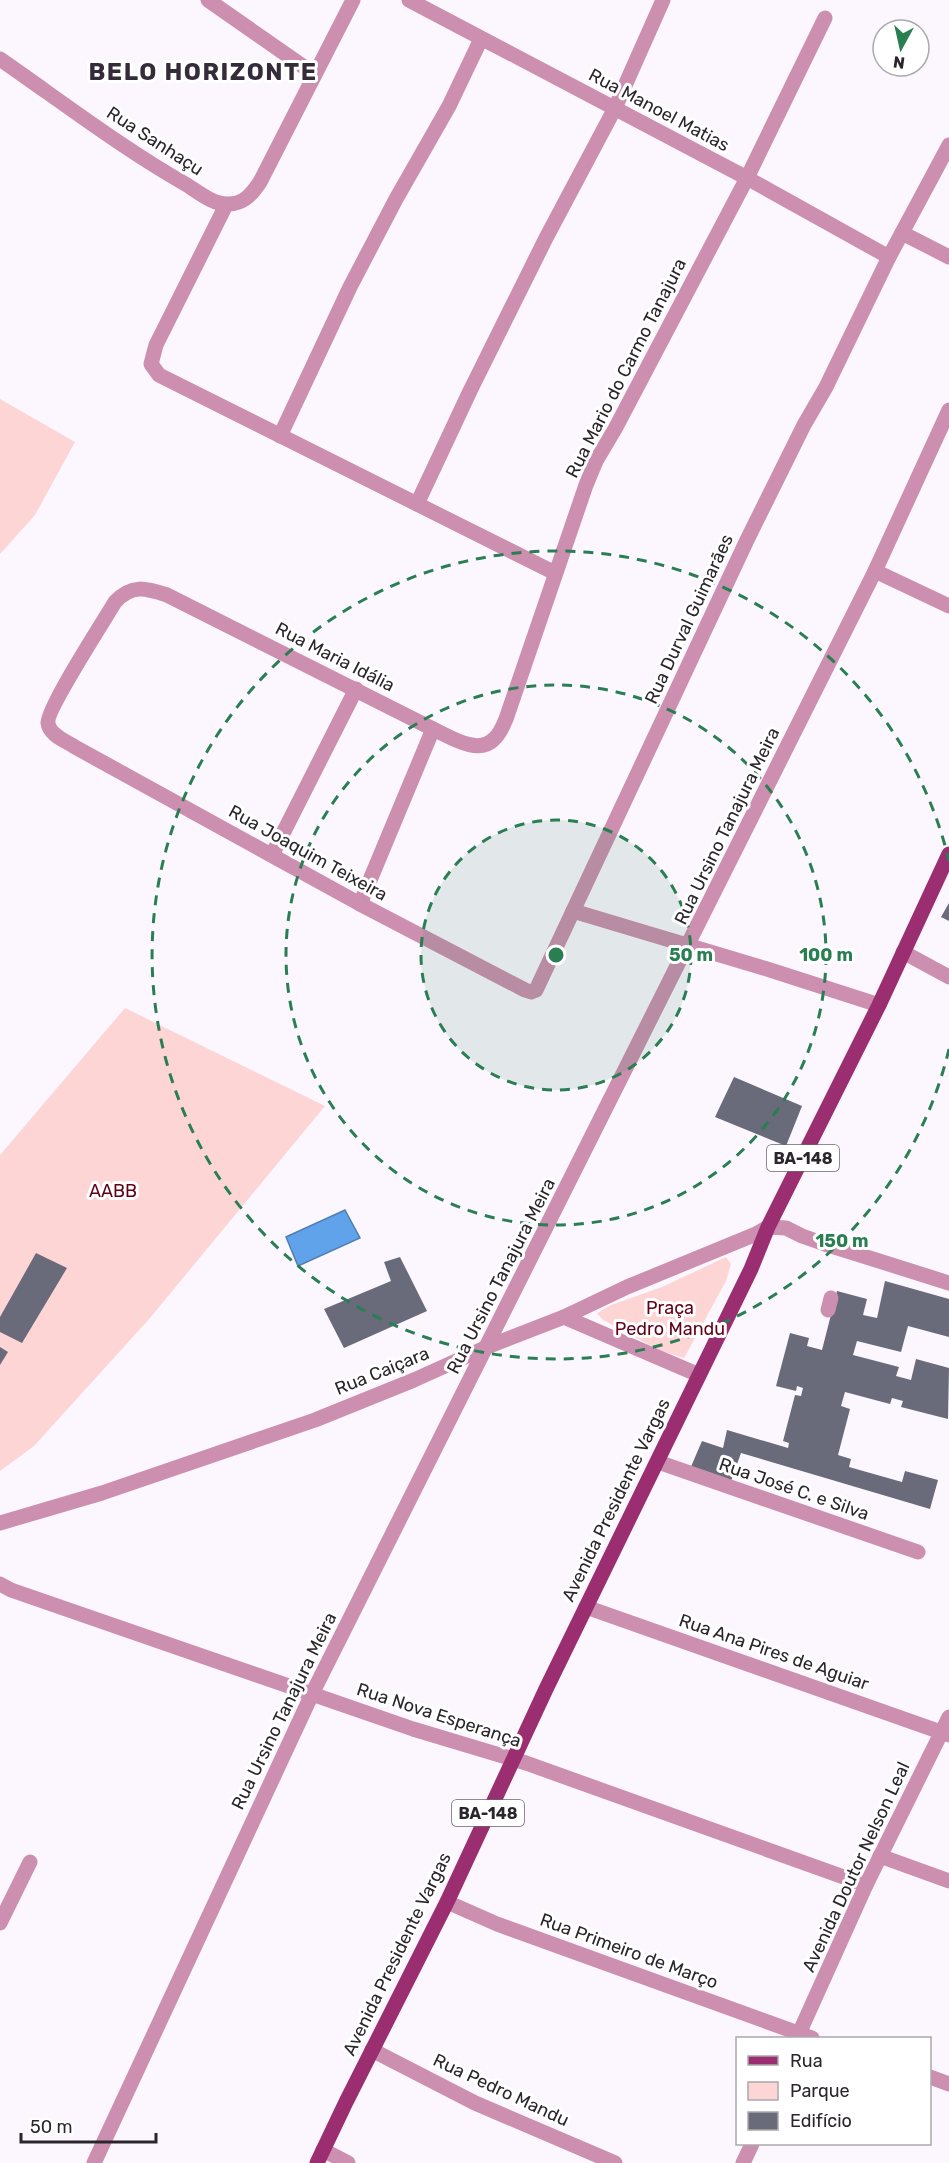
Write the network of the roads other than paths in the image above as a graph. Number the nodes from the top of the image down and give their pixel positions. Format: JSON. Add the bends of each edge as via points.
{"nodes":[{"id":1,"x":208,"y":0,"type":"edge"},
{"id":2,"x":353,"y":0,"type":"edge"},
{"id":3,"x":409,"y":0,"type":"edge"},
{"id":4,"x":663,"y":0,"type":"edge"},
{"id":5,"x":825,"y":18,"type":"dead end"},
{"id":6,"x":481,"y":39,"type":"junction"},
{"id":7,"x":0,"y":59,"type":"edge"},
{"id":8,"x":314,"y":74,"type":"junction"},
{"id":9,"x":615,"y":108,"type":"junction"},
{"id":10,"x":949,"y":145,"type":"edge"},
{"id":11,"x":747,"y":178,"type":"junction"},
{"id":12,"x":226,"y":205,"type":"junction"},
{"id":13,"x":908,"y":236,"type":"junction"},
{"id":14,"x":889,"y":257,"type":"junction"},
{"id":15,"x":949,"y":257,"type":"edge"},
{"id":16,"x":949,"y":410,"type":"edge"},
{"id":17,"x":280,"y":436,"type":"junction"},
{"id":18,"x":417,"y":504,"type":"junction"},
{"id":19,"x":875,"y":571,"type":"junction"},
{"id":20,"x":555,"y":573,"type":"junction"},
{"id":21,"x":949,"y":606,"type":"edge"},
{"id":22,"x":356,"y":689,"type":"junction"},
{"id":23,"x":433,"y":729,"type":"junction"},
{"id":24,"x":488,"y":744,"type":"joint"},
{"id":25,"x":75,"y":747,"type":"joint"},
{"id":26,"x":949,"y":854,"type":"edge"},
{"id":27,"x":272,"y":855,"type":"junction"},
{"id":28,"x":360,"y":904,"type":"junction"},
{"id":29,"x":573,"y":911,"type":"junction"},
{"id":30,"x":689,"y":946,"type":"junction"},
{"id":31,"x":903,"y":952,"type":"junction"},
{"id":32,"x":949,"y":977,"type":"edge"},
{"id":33,"x":525,"y":990,"type":"joint"},
{"id":34,"x":879,"y":1005,"type":"junction"},
{"id":35,"x":768,"y":1227,"type":"junction"},
{"id":36,"x":949,"y":1283,"type":"edge"},
{"id":37,"x":564,"y":1317,"type":"junction"},
{"id":38,"x":487,"y":1347,"type":"junction"},
{"id":39,"x":699,"y":1375,"type":"junction"},
{"id":40,"x":658,"y":1462,"type":"junction"},
{"id":41,"x":0,"y":1523,"type":"edge"},
{"id":42,"x":918,"y":1552,"type":"dead end"},
{"id":43,"x":0,"y":1584,"type":"edge"},
{"id":44,"x":586,"y":1607,"type":"junction"},
{"id":45,"x":312,"y":1694,"type":"junction"},
{"id":46,"x":949,"y":1717,"type":"edge"},
{"id":47,"x":946,"y":1734,"type":"edge"},
{"id":48,"x":513,"y":1760,"type":"junction"},
{"id":49,"x":880,"y":1856,"type":"junction"},
{"id":50,"x":30,"y":1862,"type":"dead end"},
{"id":51,"x":949,"y":1881,"type":"edge"},
{"id":52,"x":866,"y":1885,"type":"junction"},
{"id":53,"x":447,"y":1902,"type":"junction"},
{"id":54,"x":0,"y":1923,"type":"edge"},
{"id":55,"x":803,"y":2037,"type":"edge"},
{"id":56,"x":372,"y":2050,"type":"junction"},
{"id":57,"x":931,"y":2077,"type":"edge"},
{"id":58,"x":949,"y":2084,"type":"edge"},
{"id":59,"x":752,"y":2145,"type":"edge"},
{"id":60,"x":320,"y":2156,"type":"edge"},
{"id":61,"x":94,"y":2163,"type":"edge"},
{"id":62,"x":348,"y":2163,"type":"edge"},
{"id":63,"x":615,"y":2163,"type":"edge"},
{"id":64,"x":743,"y":2163,"type":"edge"}],
"edges":[{"from":1,"to":8,"type":"street"},
{"from":2,"to":8,"type":"street"},
{"from":3,"to":6,"type":"street","name":"Rua Manoel Matias"},
{"from":4,"to":9,"type":"street"},
{"from":5,"to":11,"type":"street","name":"Rua Mario do Carmo Tanajura"},
{"from":6,"to":9,"type":"street","name":"Rua Manoel Matias"},
{"from":6,"to":17,"type":"street","via":[[350,287]]},
{"from":7,"to":12,"type":"street","name":"Rua Sanhaçu","via":[[154,167]]},
{"from":8,"to":12,"type":"street","via":[[260,182],[241,202]]},
{"from":9,"to":11,"type":"street","name":"Rua Manoel Matias"},
{"from":9,"to":18,"type":"street","via":[[525,279]]},
{"from":10,"to":13,"type":"street","name":"Rua Durval Guimarães"},
{"from":11,"to":14,"type":"street","name":"Rua Manoel Matias"},
{"from":11,"to":20,"type":"street","name":"Rua Mario do Carmo Tanajura","via":[[596,461]]},
{"from":12,"to":17,"type":"street","via":[[167,319],[151,364],[159,375]]},
{"from":13,"to":14,"type":"street","name":"Rua Durval Guimarães"},
{"from":13,"to":15,"type":"street"},
{"from":14,"to":29,"type":"street","name":"Rua Durval Guimarães","via":[[747,540]]},
{"from":16,"to":19,"type":"street","name":"Rua Ursino Tanajura Meira"},
{"from":17,"to":18,"type":"street"},
{"from":18,"to":20,"type":"street"},
{"from":19,"to":21,"type":"street"},
{"from":19,"to":30,"type":"street","name":"Rua Ursino Tanajura Meira"},
{"from":20,"to":24,"type":"street","name":"Rua Mario do Carmo Tanajura","via":[[506,719]]},
{"from":22,"to":23,"type":"street","name":"Rua Maria Idália"},
{"from":22,"to":25,"type":"street","name":"Rua Maria Idália","via":[[167,595],[136,589],[124,592],[115,602],[48,716],[51,731]]},
{"from":22,"to":27,"type":"street"},
{"from":23,"to":24,"type":"street","name":"Rua Maria Idália","via":[[468,744]]},
{"from":23,"to":28,"type":"street"},
{"from":25,"to":27,"type":"street","name":"Rua Joaquim Teixeira"},
{"from":26,"to":31,"type":"main road","name":"Avenida Presidente Vargas","number":"BA-148"},
{"from":27,"to":28,"type":"street","name":"Rua Joaquim Teixeira"},
{"from":28,"to":33,"type":"street","name":"Rua Joaquim Teixeira"},
{"from":29,"to":30,"type":"street"},
{"from":29,"to":33,"type":"street","name":"Rua Durval Guimarães","via":[[536,990]]},
{"from":30,"to":34,"type":"street"},
{"from":30,"to":38,"type":"street","name":"Rua Ursino Tanajura Meira"},
{"from":31,"to":32,"type":"street"},
{"from":31,"to":34,"type":"main road","name":"Avenida Presidente Vargas","number":"BA-148"},
{"from":34,"to":35,"type":"main road","name":"Avenida Presidente Vargas","number":"BA-148"},
{"from":35,"to":36,"type":"street","via":[[786,1228]]},
{"from":35,"to":37,"type":"street","name":"Rua Caiçara"},
{"from":35,"to":39,"type":"main road","name":"Avenida Presidente Vargas","number":"BA-148"},
{"from":37,"to":38,"type":"street","name":"Rua Caiçara"},
{"from":37,"to":39,"type":"street"},
{"from":38,"to":41,"type":"street","name":"Rua Caiçara","via":[[315,1419],[102,1493]]},
{"from":38,"to":45,"type":"street","name":"Rua Ursino Tanajura Meira"},
{"from":39,"to":40,"type":"main road","name":"Avenida Presidente Vargas","number":"BA-148"},
{"from":40,"to":42,"type":"street","name":"Rua José C. e Silva"},
{"from":40,"to":44,"type":"main road","name":"Avenida Presidente Vargas","number":"BA-148"},
{"from":43,"to":45,"type":"street","name":"Rua Nova Esperança"},
{"from":44,"to":47,"type":"street","name":"Rua Ana Pires de Aguiar"},
{"from":44,"to":48,"type":"main road","name":"Avenida Presidente Vargas","number":"BA-148"},
{"from":45,"to":48,"type":"street","name":"Rua Nova Esperança"},
{"from":45,"to":61,"type":"street","name":"Rua Ursino Tanajura Meira"},
{"from":46,"to":47,"type":"street","name":"Avenida Doutor Nelson Leal"},
{"from":47,"to":49,"type":"street","name":"Avenida Doutor Nelson Leal"},
{"from":48,"to":52,"type":"street","name":"Rua Nova Esperança"},
{"from":48,"to":53,"type":"main road","name":"Avenida Presidente Vargas","number":"BA-148"},
{"from":49,"to":51,"type":"street"},
{"from":49,"to":52,"type":"street","name":"Avenida Doutor Nelson Leal"},
{"from":50,"to":54,"type":"street"},
{"from":52,"to":55,"type":"street","name":"Avenida Doutor Nelson Leal"},
{"from":53,"to":55,"type":"street","name":"Rua Primeiro de Março"},
{"from":53,"to":56,"type":"main road","name":"Avenida Presidente Vargas","number":"BA-148"},
{"from":56,"to":60,"type":"main road","name":"Avenida Presidente Vargas","number":"BA-148"},
{"from":56,"to":63,"type":"street","name":"Rua Pedro Mandu","via":[[475,2103]]},
{"from":57,"to":58,"type":"street"},
{"from":59,"to":64,"type":"street"},
{"from":60,"to":62,"type":"street"}]}
